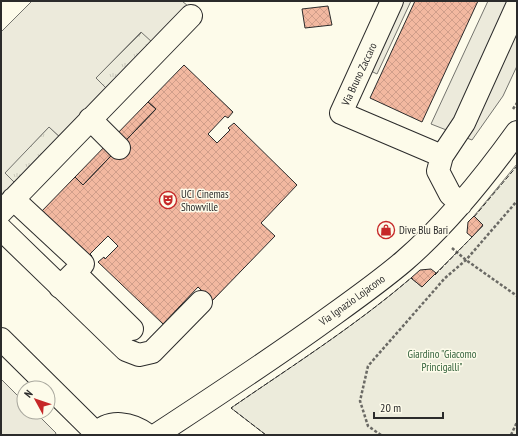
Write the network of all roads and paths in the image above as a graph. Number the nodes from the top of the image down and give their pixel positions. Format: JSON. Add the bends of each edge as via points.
{"nodes":[{"id":1,"x":392,"y":1,"type":"edge"},
{"id":2,"x":517,"y":6,"type":"edge"},
{"id":3,"x":191,"y":16,"type":"dead end"},
{"id":4,"x":517,"y":103,"type":"edge"},
{"id":5,"x":90,"y":119,"type":"junction"},
{"id":6,"x":513,"y":123,"type":"edge"},
{"id":7,"x":119,"y":148,"type":"dead end"},
{"id":8,"x":442,"y":156,"type":"junction"},
{"id":9,"x":517,"y":201,"type":"edge"},
{"id":10,"x":461,"y":204,"type":"junction"},
{"id":11,"x":7,"y":205,"type":"edge"},
{"id":12,"x":1,"y":228,"type":"edge"},
{"id":13,"x":434,"y":232,"type":"junction"},
{"id":14,"x":466,"y":260,"type":"junction"},
{"id":15,"x":67,"y":280,"type":"junction"},
{"id":16,"x":517,"y":296,"type":"edge"},
{"id":17,"x":201,"y":302,"type":"dead end"},
{"id":18,"x":132,"y":329,"type":"dead end"},
{"id":19,"x":1,"y":339,"type":"edge"},
{"id":20,"x":517,"y":422,"type":"edge"},
{"id":21,"x":95,"y":434,"type":"edge"},
{"id":22,"x":148,"y":435,"type":"edge"},
{"id":23,"x":156,"y":435,"type":"edge"},
{"id":24,"x":381,"y":435,"type":"edge"},
{"id":25,"x":511,"y":435,"type":"edge"}],
"edges":[{"from":1,"to":8,"type":"street","name":"Via Bruno Zaccaro","via":[[341,113]]},
{"from":2,"to":8,"type":"street","via":[[464,123]]},
{"from":3,"to":5,"type":"street"},
{"from":4,"to":6,"type":"path"},
{"from":5,"to":7,"type":"street"},
{"from":5,"to":11,"type":"street"},
{"from":6,"to":10,"type":"street","name":"Via Ignazio Lojacono","via":[[497,160]]},
{"from":8,"to":10,"type":"street","via":[[438,171],[450,194]]},
{"from":9,"to":14,"type":"path"},
{"from":10,"to":13,"type":"street","name":"Via Ignazio Lojacono"},
{"from":11,"to":15,"type":"street","via":[[83,264]]},
{"from":12,"to":15,"type":"street"},
{"from":13,"to":14,"type":"path"},
{"from":13,"to":23,"type":"street","name":"Via Ignazio Lojacono","via":[[369,289]]},
{"from":14,"to":16,"type":"path"},
{"from":14,"to":24,"type":"path","via":[[445,278],[368,366],[360,401],[368,426]]},
{"from":15,"to":17,"type":"street","via":[[126,350],[139,355],[152,352]]},
{"from":15,"to":18,"type":"street"},
{"from":19,"to":21,"type":"street"},
{"from":20,"to":25,"type":"path"},
{"from":21,"to":22,"type":"street","via":[[107,426],[123,424],[140,428]]}]}
